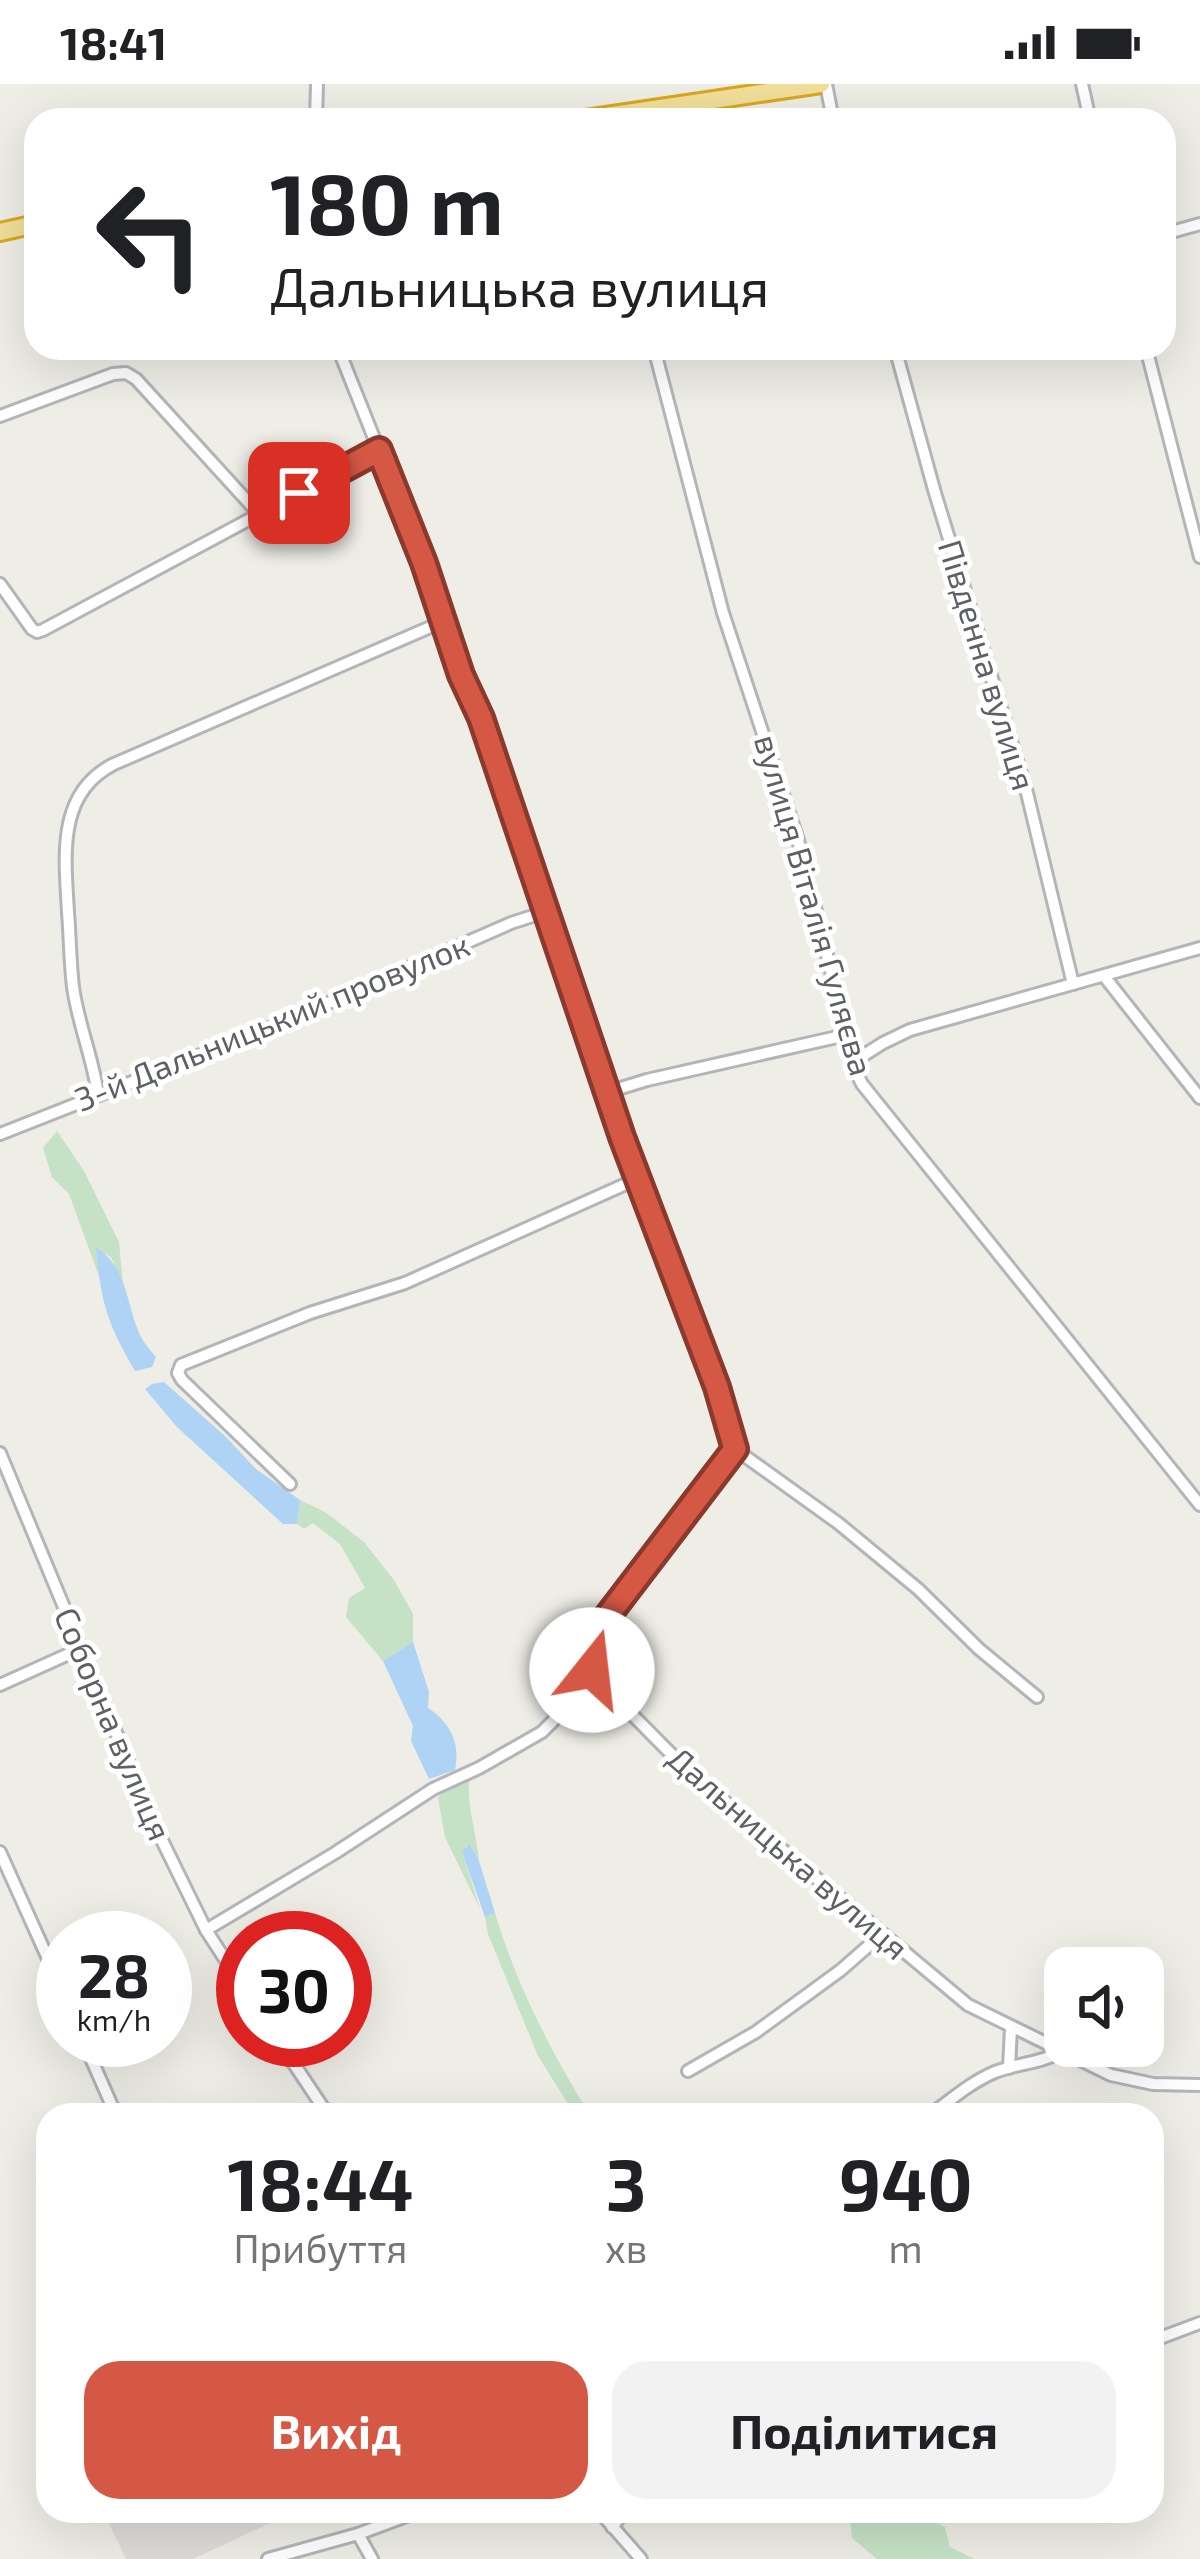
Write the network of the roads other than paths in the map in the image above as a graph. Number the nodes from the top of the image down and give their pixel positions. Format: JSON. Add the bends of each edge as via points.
{"nodes":[{"id":1,"x":823,"y":84,"type":"edge"},
{"id":2,"x":660,"y":108,"type":"edge"},
{"id":3,"x":343,"y":360,"type":"edge"},
{"id":4,"x":657,"y":360,"type":"edge"},
{"id":5,"x":898,"y":360,"type":"edge"},
{"id":6,"x":1149,"y":360,"type":"edge"},
{"id":7,"x":0,"y":416,"type":"edge"},
{"id":8,"x":379,"y":450,"type":"junction"},
{"id":9,"x":259,"y":514,"type":"junction"},
{"id":10,"x":1200,"y":557,"type":"edge"},
{"id":11,"x":0,"y":584,"type":"edge"},
{"id":12,"x":442,"y":622,"type":"junction"},
{"id":13,"x":545,"y":911,"type":"junction"},
{"id":14,"x":1200,"y":948,"type":"edge"},
{"id":15,"x":1104,"y":976,"type":"junction"},
{"id":16,"x":1073,"y":984,"type":"junction"},
{"id":17,"x":846,"y":1035,"type":"junction"},
{"id":18,"x":854,"y":1062,"type":"junction"},
{"id":19,"x":608,"y":1093,"type":"junction"},
{"id":20,"x":98,"y":1095,"type":"junction"},
{"id":21,"x":1200,"y":1098,"type":"edge"},
{"id":22,"x":0,"y":1135,"type":"edge"},
{"id":23,"x":637,"y":1179,"type":"junction"},
{"id":24,"x":735,"y":1449,"type":"junction"},
{"id":25,"x":0,"y":1453,"type":"edge"},
{"id":26,"x":290,"y":1484,"type":"dead end"},
{"id":27,"x":1200,"y":1505,"type":"edge"},
{"id":28,"x":82,"y":1648,"type":"junction"},
{"id":29,"x":590,"y":1655,"type":"junction"},
{"id":30,"x":0,"y":1685,"type":"edge"},
{"id":31,"x":610,"y":1694,"type":"junction"},
{"id":32,"x":1037,"y":1697,"type":"dead end"},
{"id":33,"x":563,"y":1701,"type":"junction"},
{"id":34,"x":0,"y":1852,"type":"edge"},
{"id":35,"x":206,"y":1930,"type":"junction"},
{"id":36,"x":36,"y":1932,"type":"edge"},
{"id":37,"x":882,"y":1934,"type":"junction"},
{"id":38,"x":216,"y":1945,"type":"edge"},
{"id":39,"x":1011,"y":2028,"type":"junction"},
{"id":40,"x":1044,"y":2043,"type":"edge"},
{"id":41,"x":1044,"y":2058,"type":"edge"},
{"id":42,"x":94,"y":2067,"type":"edge"},
{"id":43,"x":296,"y":2067,"type":"edge"},
{"id":44,"x":1095,"y":2067,"type":"edge"},
{"id":45,"x":1009,"y":2068,"type":"junction"},
{"id":46,"x":688,"y":2071,"type":"dead end"},
{"id":47,"x":1200,"y":2085,"type":"edge"},
{"id":48,"x":111,"y":2103,"type":"edge"},
{"id":49,"x":320,"y":2103,"type":"edge"},
{"id":50,"x":946,"y":2103,"type":"edge"},
{"id":51,"x":1200,"y":2323,"type":"edge"},
{"id":52,"x":1164,"y":2336,"type":"edge"},
{"id":53,"x":388,"y":2523,"type":"edge"},
{"id":54,"x":609,"y":2523,"type":"edge"},
{"id":55,"x":615,"y":2523,"type":"edge"},
{"id":56,"x":612,"y":2527,"type":"junction"},
{"id":57,"x":358,"y":2534,"type":"junction"},
{"id":58,"x":268,"y":2559,"type":"edge"},
{"id":59,"x":372,"y":2559,"type":"edge"},
{"id":60,"x":641,"y":2559,"type":"edge"}],
"edges":[{"from":1,"to":2,"type":"highway"},
{"from":3,"to":8,"type":"street"},
{"from":4,"to":17,"type":"street","name":"вулиця Віталія Гуляєва","via":[[723,614],[798,840]]},
{"from":5,"to":16,"type":"street","name":"Південна вулиця","via":[[1027,793]]},
{"from":6,"to":10,"type":"street"},
{"from":7,"to":9,"type":"street","via":[[126,373]]},
{"from":8,"to":9,"type":"street"},
{"from":8,"to":12,"type":"street"},
{"from":9,"to":11,"type":"street","via":[[37,632]]},
{"from":12,"to":13,"type":"street"},
{"from":12,"to":20,"type":"street","via":[[114,764],[83,788],[65,862],[73,987]]},
{"from":13,"to":19,"type":"street"},
{"from":13,"to":20,"type":"street","name":"3-й Дальницький провулок"},
{"from":14,"to":15,"type":"street"},
{"from":15,"to":16,"type":"street"},
{"from":15,"to":21,"type":"street"},
{"from":16,"to":18,"type":"street","via":[[910,1030]]},
{"from":17,"to":18,"type":"street","name":"вулиця Віталія Гуляєва"},
{"from":17,"to":19,"type":"street"},
{"from":18,"to":27,"type":"street","name":"вулиця Віталія Гуляєва","via":[[862,1084]]},
{"from":19,"to":23,"type":"street"},
{"from":20,"to":22,"type":"street","name":"3-й Дальницький провулок"},
{"from":23,"to":24,"type":"street"},
{"from":23,"to":26,"type":"street","via":[[405,1283],[181,1365],[182,1380]]},
{"from":24,"to":29,"type":"street","via":[[603,1622]]},
{"from":24,"to":32,"type":"street","via":[[838,1523]]},
{"from":25,"to":28,"type":"street","name":"Соборна вулиця"},
{"from":28,"to":30,"type":"street"},
{"from":28,"to":35,"type":"street","name":"Соборна вулиця"},
{"from":29,"to":31,"type":"street","name":"Дальницька вулиця"},
{"from":29,"to":33,"type":"street"},
{"from":31,"to":33,"type":"street"},
{"from":31,"to":37,"type":"street","name":"Дальницька вулиця","via":[[687,1770]]},
{"from":33,"to":35,"type":"street","via":[[542,1732],[433,1789]]},
{"from":34,"to":36,"type":"street"},
{"from":35,"to":38,"type":"street","name":"Соборна вулиця"},
{"from":37,"to":39,"type":"street","name":"Дальницька вулиця","via":[[968,2005]]},
{"from":37,"to":46,"type":"street","via":[[756,2032]]},
{"from":39,"to":40,"type":"street","name":"Дальницька вулиця"},
{"from":39,"to":45,"type":"street"},
{"from":41,"to":45,"type":"street"},
{"from":42,"to":48,"type":"street"},
{"from":43,"to":49,"type":"street"},
{"from":44,"to":47,"type":"street","name":"Дальницька вулиця","via":[[1135,2081]]},
{"from":45,"to":50,"type":"street"},
{"from":51,"to":52,"type":"street"},
{"from":53,"to":57,"type":"street"},
{"from":54,"to":56,"type":"street"},
{"from":55,"to":56,"type":"street"},
{"from":56,"to":60,"type":"street"},
{"from":57,"to":58,"type":"street"},
{"from":57,"to":59,"type":"street"}]}
